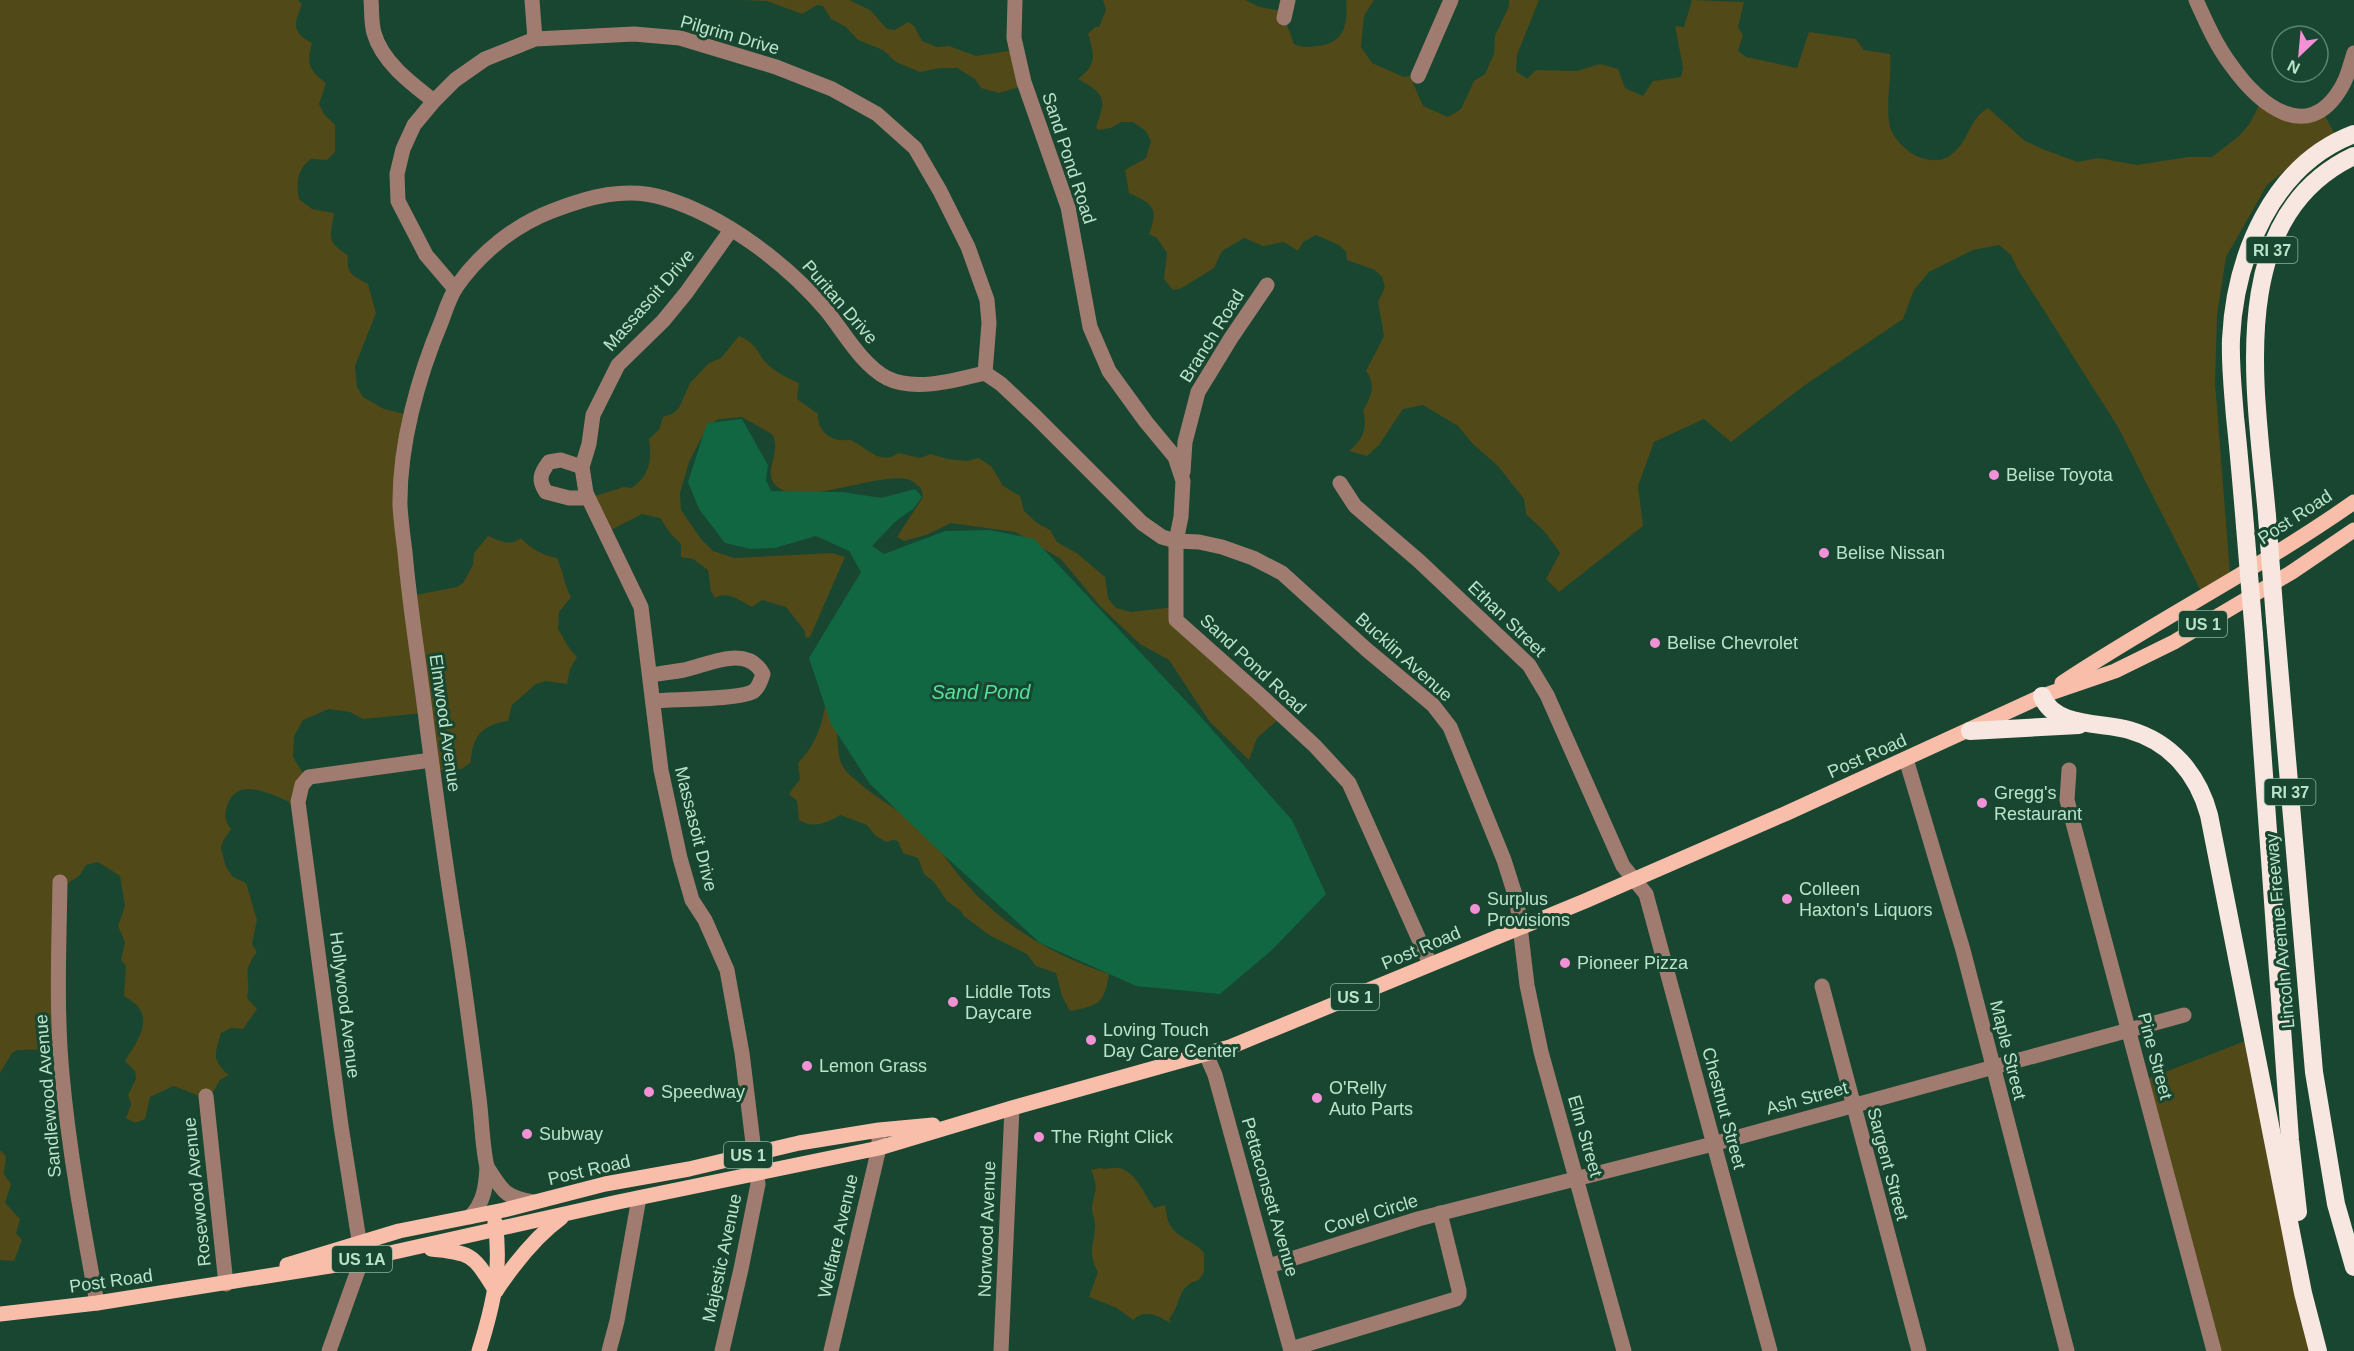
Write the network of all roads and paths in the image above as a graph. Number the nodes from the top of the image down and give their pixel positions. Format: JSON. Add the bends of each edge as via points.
{"nodes":[{"id":1,"x":371,"y":0,"type":"edge"},
{"id":2,"x":532,"y":0,"type":"edge"},
{"id":3,"x":1015,"y":0,"type":"edge"},
{"id":4,"x":1288,"y":0,"type":"edge"},
{"id":5,"x":1451,"y":0,"type":"edge"},
{"id":6,"x":2196,"y":0,"type":"edge"},
{"id":7,"x":1284,"y":18,"type":"dead end"},
{"id":8,"x":535,"y":39,"type":"junction"},
{"id":9,"x":2354,"y":53,"type":"edge"},
{"id":10,"x":1418,"y":76,"type":"dead end"},
{"id":11,"x":434,"y":101,"type":"junction"},
{"id":12,"x":2354,"y":134,"type":"edge"},
{"id":13,"x":2354,"y":156,"type":"edge"},
{"id":14,"x":731,"y":230,"type":"junction"},
{"id":15,"x":1267,"y":285,"type":"dead end"},
{"id":16,"x":455,"y":289,"type":"junction"},
{"id":17,"x":985,"y":373,"type":"junction"},
{"id":18,"x":582,"y":467,"type":"junction"},
{"id":19,"x":1183,"y":481,"type":"junction"},
{"id":20,"x":1340,"y":483,"type":"dead end"},
{"id":21,"x":588,"y":498,"type":"junction"},
{"id":22,"x":2354,"y":502,"type":"edge"},
{"id":23,"x":2354,"y":530,"type":"edge"},
{"id":24,"x":1176,"y":541,"type":"junction"},
{"id":25,"x":651,"y":675,"type":"junction"},
{"id":26,"x":2042,"y":696,"type":"junction"},
{"id":27,"x":653,"y":701,"type":"junction"},
{"id":28,"x":2100,"y":724,"type":"junction"},
{"id":29,"x":1970,"y":731,"type":"junction"},
{"id":30,"x":1906,"y":759,"type":"junction"},
{"id":31,"x":431,"y":760,"type":"junction"},
{"id":32,"x":2069,"y":770,"type":"dead end"},
{"id":33,"x":1634,"y":879,"type":"junction"},
{"id":34,"x":60,"y":882,"type":"dead end"},
{"id":35,"x":1521,"y":928,"type":"junction"},
{"id":36,"x":1430,"y":964,"type":"junction"},
{"id":37,"x":1822,"y":986,"type":"dead end"},
{"id":38,"x":2184,"y":1015,"type":"dead end"},
{"id":39,"x":2128,"y":1032,"type":"junction"},
{"id":40,"x":1206,"y":1054,"type":"junction"},
{"id":41,"x":1993,"y":1068,"type":"junction"},
{"id":42,"x":206,"y":1096,"type":"dead end"},
{"id":43,"x":1853,"y":1106,"type":"junction"},
{"id":44,"x":1012,"y":1108,"type":"junction"},
{"id":45,"x":965,"y":1123,"type":"junction"},
{"id":46,"x":879,"y":1130,"type":"junction"},
{"id":47,"x":1713,"y":1144,"type":"junction"},
{"id":48,"x":879,"y":1148,"type":"junction"},
{"id":49,"x":754,"y":1154,"type":"junction"},
{"id":50,"x":487,"y":1167,"type":"junction"},
{"id":51,"x":757,"y":1173,"type":"junction"},
{"id":52,"x":1576,"y":1179,"type":"junction"},
{"id":53,"x":639,"y":1198,"type":"junction"},
{"id":54,"x":533,"y":1202,"type":"junction"},
{"id":55,"x":494,"y":1212,"type":"junction"},
{"id":56,"x":1440,"y":1213,"type":"junction"},
{"id":57,"x":565,"y":1215,"type":"junction"},
{"id":58,"x":470,"y":1217,"type":"junction"},
{"id":59,"x":497,"y":1230,"type":"junction"},
{"id":60,"x":360,"y":1243,"type":"junction"},
{"id":61,"x":413,"y":1248,"type":"junction"},
{"id":62,"x":362,"y":1259,"type":"junction"},
{"id":63,"x":1269,"y":1266,"type":"junction"},
{"id":64,"x":2354,"y":1268,"type":"edge"},
{"id":65,"x":226,"y":1284,"type":"junction"},
{"id":66,"x":496,"y":1291,"type":"junction"},
{"id":67,"x":97,"y":1303,"type":"junction"},
{"id":68,"x":0,"y":1314,"type":"edge"},
{"id":69,"x":2317,"y":1346,"type":"edge"},
{"id":70,"x":1291,"y":1350,"type":"edge"},
{"id":71,"x":329,"y":1351,"type":"edge"},
{"id":72,"x":479,"y":1351,"type":"edge"},
{"id":73,"x":609,"y":1351,"type":"edge"},
{"id":74,"x":722,"y":1351,"type":"edge"},
{"id":75,"x":831,"y":1351,"type":"edge"},
{"id":76,"x":1005,"y":1351,"type":"edge"},
{"id":77,"x":1624,"y":1351,"type":"edge"},
{"id":78,"x":1770,"y":1351,"type":"edge"},
{"id":79,"x":1918,"y":1351,"type":"edge"},
{"id":80,"x":2067,"y":1351,"type":"edge"},
{"id":81,"x":2214,"y":1351,"type":"edge"}],
"edges":[{"from":1,"to":11,"type":"street","via":[[374,34],[387,57],[408,81]]},
{"from":2,"to":8,"type":"street"},
{"from":3,"to":19,"type":"street","name":"Sand Pond Road","via":[[1014,38],[1024,82],[1068,207],[1090,327],[1109,371],[1175,457]]},
{"from":4,"to":7,"type":"street"},
{"from":5,"to":10,"type":"street"},
{"from":6,"to":9,"type":"street","via":[[2231,65],[2250,88],[2273,108],[2296,117],[2321,110],[2336,96]]},
{"from":8,"to":11,"type":"street","name":"Pilgrim Drive","via":[[485,59]]},
{"from":8,"to":17,"type":"street","name":"Pilgrim Drive","via":[[634,34],[680,38],[832,88],[878,114],[915,148],[968,247],[987,300]]},
{"from":11,"to":16,"type":"street","name":"Pilgrim Drive","via":[[414,125],[403,149],[397,174],[398,201],[426,255]]},
{"from":12,"to":69,"type":"highway","bridge":true,"via":[[2307,162],[2285,184],[2262,222],[2242,273],[2231,348],[2290,1140]]},
{"from":13,"to":64,"type":"highway","name":"Lincoln Avenue Freeway","number":"RI 37","bridge":true,"via":[[2326,171],[2309,187],[2278,234],[2261,282],[2254,355],[2314,1072],[2336,1204]]},
{"from":14,"to":16,"type":"street","name":"Puritan Drive","via":[[662,197],[621,192],[584,199],[543,214],[501,239]]},
{"from":14,"to":17,"type":"street","name":"Puritan Drive","via":[[786,270],[824,308],[866,361],[887,378],[910,385]]},
{"from":14,"to":18,"type":"street","name":"Massasoit Drive","via":[[680,300],[618,365],[593,415]]},
{"from":15,"to":19,"type":"street","name":"Branch Road","via":[[1198,392],[1185,442]]},
{"from":16,"to":31,"type":"street","name":"Elmwood Avenue","via":[[414,398],[400,505],[413,639]]},
{"from":17,"to":24,"type":"street","via":[[1035,416],[1142,523],[1162,537]]},
{"from":18,"to":21,"type":"street","name":"Massasoit Drive"},
{"from":18,"to":21,"type":"street","via":[[561,460],[549,462],[541,473],[540,483],[546,492]]},
{"from":19,"to":24,"type":"street","name":"Sand Pond Road"},
{"from":20,"to":33,"type":"street","name":"Ethan Street","via":[[1355,506],[1529,665],[1547,695],[1623,866]]},
{"from":21,"to":25,"type":"street","name":"Massasoit Drive","via":[[641,607]]},
{"from":22,"to":26,"type":"main road","name":"Post Road","number":"US 1"},
{"from":23,"to":26,"type":"main road","name":"Post Road","number":"US 1","via":[[2174,642],[2115,671]]},
{"from":24,"to":35,"type":"street","name":"Bucklin Avenue","via":[[1222,547],[1282,573],[1433,705],[1450,727],[1504,860]]},
{"from":24,"to":36,"type":"street","name":"Sand Pond Road","via":[[1176,620],[1315,746],[1349,783]]},
{"from":25,"to":27,"type":"street","name":"Massasoit Drive"},
{"from":25,"to":27,"type":"street","via":[[734,657],[758,665],[763,674],[753,692],[737,696]]},
{"from":26,"to":28,"type":"highway","via":[[2062,716]]},
{"from":26,"to":29,"type":"main road","name":"Post Road","number":"US 1"},
{"from":27,"to":49,"type":"street","name":"Massasoit Drive","via":[[661,770],[680,858],[692,900],[726,970],[742,1053]]},
{"from":28,"to":29,"type":"highway"},
{"from":28,"to":69,"type":"highway","via":[[2140,734],[2169,750],[2192,775],[2206,804],[2303,1293]]},
{"from":29,"to":30,"type":"main road","name":"Post Road","number":"US 1"},
{"from":30,"to":33,"type":"main road","name":"Post Road","number":"US 1"},
{"from":30,"to":41,"type":"street","name":"Maple Street","via":[[1945,885]]},
{"from":31,"to":50,"type":"street","name":"Elmwood Avenue"},
{"from":31,"to":60,"type":"street","name":"Hollywood Avenue","via":[[309,777],[302,785],[298,802]]},
{"from":32,"to":39,"type":"street","name":"Pine Street","via":[[2067,800]]},
{"from":33,"to":35,"type":"main road","name":"Post Road","number":"US 1"},
{"from":33,"to":47,"type":"street","name":"Chestnut Street","via":[[1648,898]]},
{"from":34,"to":67,"type":"street","name":"Sandlewood Avenue","via":[[62,1073]]},
{"from":35,"to":36,"type":"main road","name":"Post Road","number":"US 1"},
{"from":35,"to":52,"type":"street","name":"Elm Street","via":[[1527,985],[1541,1052]]},
{"from":36,"to":40,"type":"main road","name":"Post Road","number":"US 1"},
{"from":37,"to":43,"type":"street","name":"Sargent Street"},
{"from":38,"to":39,"type":"street","name":"Ash Street"},
{"from":39,"to":41,"type":"street","name":"Ash Street"},
{"from":39,"to":81,"type":"street","name":"Pine Street"},
{"from":40,"to":44,"type":"main road","name":"Post Road","number":"US 1"},
{"from":40,"to":63,"type":"street","name":"Pettaconsett Avenue"},
{"from":41,"to":43,"type":"street","name":"Ash Street"},
{"from":41,"to":80,"type":"street","name":"Maple Street"},
{"from":42,"to":65,"type":"street","name":"Rosewood Avenue"},
{"from":43,"to":47,"type":"street","name":"Ash Street"},
{"from":43,"to":79,"type":"street","name":"Sargent Street"},
{"from":44,"to":45,"type":"main road","name":"Post Road","number":"US 1"},
{"from":44,"to":76,"type":"street","name":"Norwood Avenue"},
{"from":45,"to":46,"type":"main road","name":"Post Road","number":"US 1"},
{"from":45,"to":48,"type":"main road","name":"Post Road","number":"US 1"},
{"from":46,"to":48,"type":"street","name":"Welfare Avenue"},
{"from":46,"to":49,"type":"main road","name":"Post Road","number":"US 1"},
{"from":47,"to":52,"type":"street","name":"Ash Street"},
{"from":47,"to":78,"type":"street","name":"Chestnut Street"},
{"from":48,"to":51,"type":"main road","name":"Post Road","number":"US 1"},
{"from":48,"to":75,"type":"street","name":"Welfare Avenue"},
{"from":49,"to":51,"type":"street","name":"Massasoit Drive"},
{"from":49,"to":54,"type":"main road","name":"Post Road","number":"US 1"},
{"from":50,"to":54,"type":"street","name":"Elmwood Avenue","via":[[513,1198]]},
{"from":50,"to":58,"type":"street","name":"Elmwood Avenue","via":[[479,1208]]},
{"from":51,"to":53,"type":"main road","name":"Post Road","number":"US 1"},
{"from":51,"to":74,"type":"street","name":"Majestic Avenue","via":[[758,1184]]},
{"from":52,"to":56,"type":"street","name":"Ash Street"},
{"from":52,"to":77,"type":"street","name":"Elm Street"},
{"from":53,"to":57,"type":"main road","name":"Post Road","number":"US 1"},
{"from":53,"to":73,"type":"street"},
{"from":54,"to":55,"type":"main road","name":"Post Road","number":"US 1"},
{"from":55,"to":58,"type":"main road","name":"Post Road","number":"US 1A"},
{"from":55,"to":59,"type":"main road"},
{"from":56,"to":63,"type":"street","name":"Covel Circle"},
{"from":56,"to":70,"type":"street","name":"Covel Circle","via":[[1459,1290],[1456,1299]]},
{"from":57,"to":59,"type":"main road","name":"Post Road","number":"US 1A"},
{"from":57,"to":66,"type":"main road","via":[[538,1238]]},
{"from":58,"to":60,"type":"main road","name":"Post Road","number":"US 1A"},
{"from":59,"to":61,"type":"main road","name":"Post Road","number":"US 1A"},
{"from":59,"to":66,"type":"main road"},
{"from":60,"to":62,"type":"street","name":"Hollywood Avenue"},
{"from":60,"to":65,"type":"main road","name":"Post Road","number":"US 1A"},
{"from":61,"to":62,"type":"main road","name":"Post Road","number":"US 1A"},
{"from":61,"to":66,"type":"main road","via":[[468,1255]]},
{"from":62,"to":65,"type":"main road","name":"Post Road","number":"US 1A"},
{"from":62,"to":71,"type":"street"},
{"from":63,"to":70,"type":"street","name":"Pettaconsett Avenue"},
{"from":65,"to":67,"type":"main road","name":"Post Road","number":"US 1A"},
{"from":66,"to":72,"type":"main road"},
{"from":67,"to":68,"type":"main road","name":"Post Road","number":"US 1A"}]}
